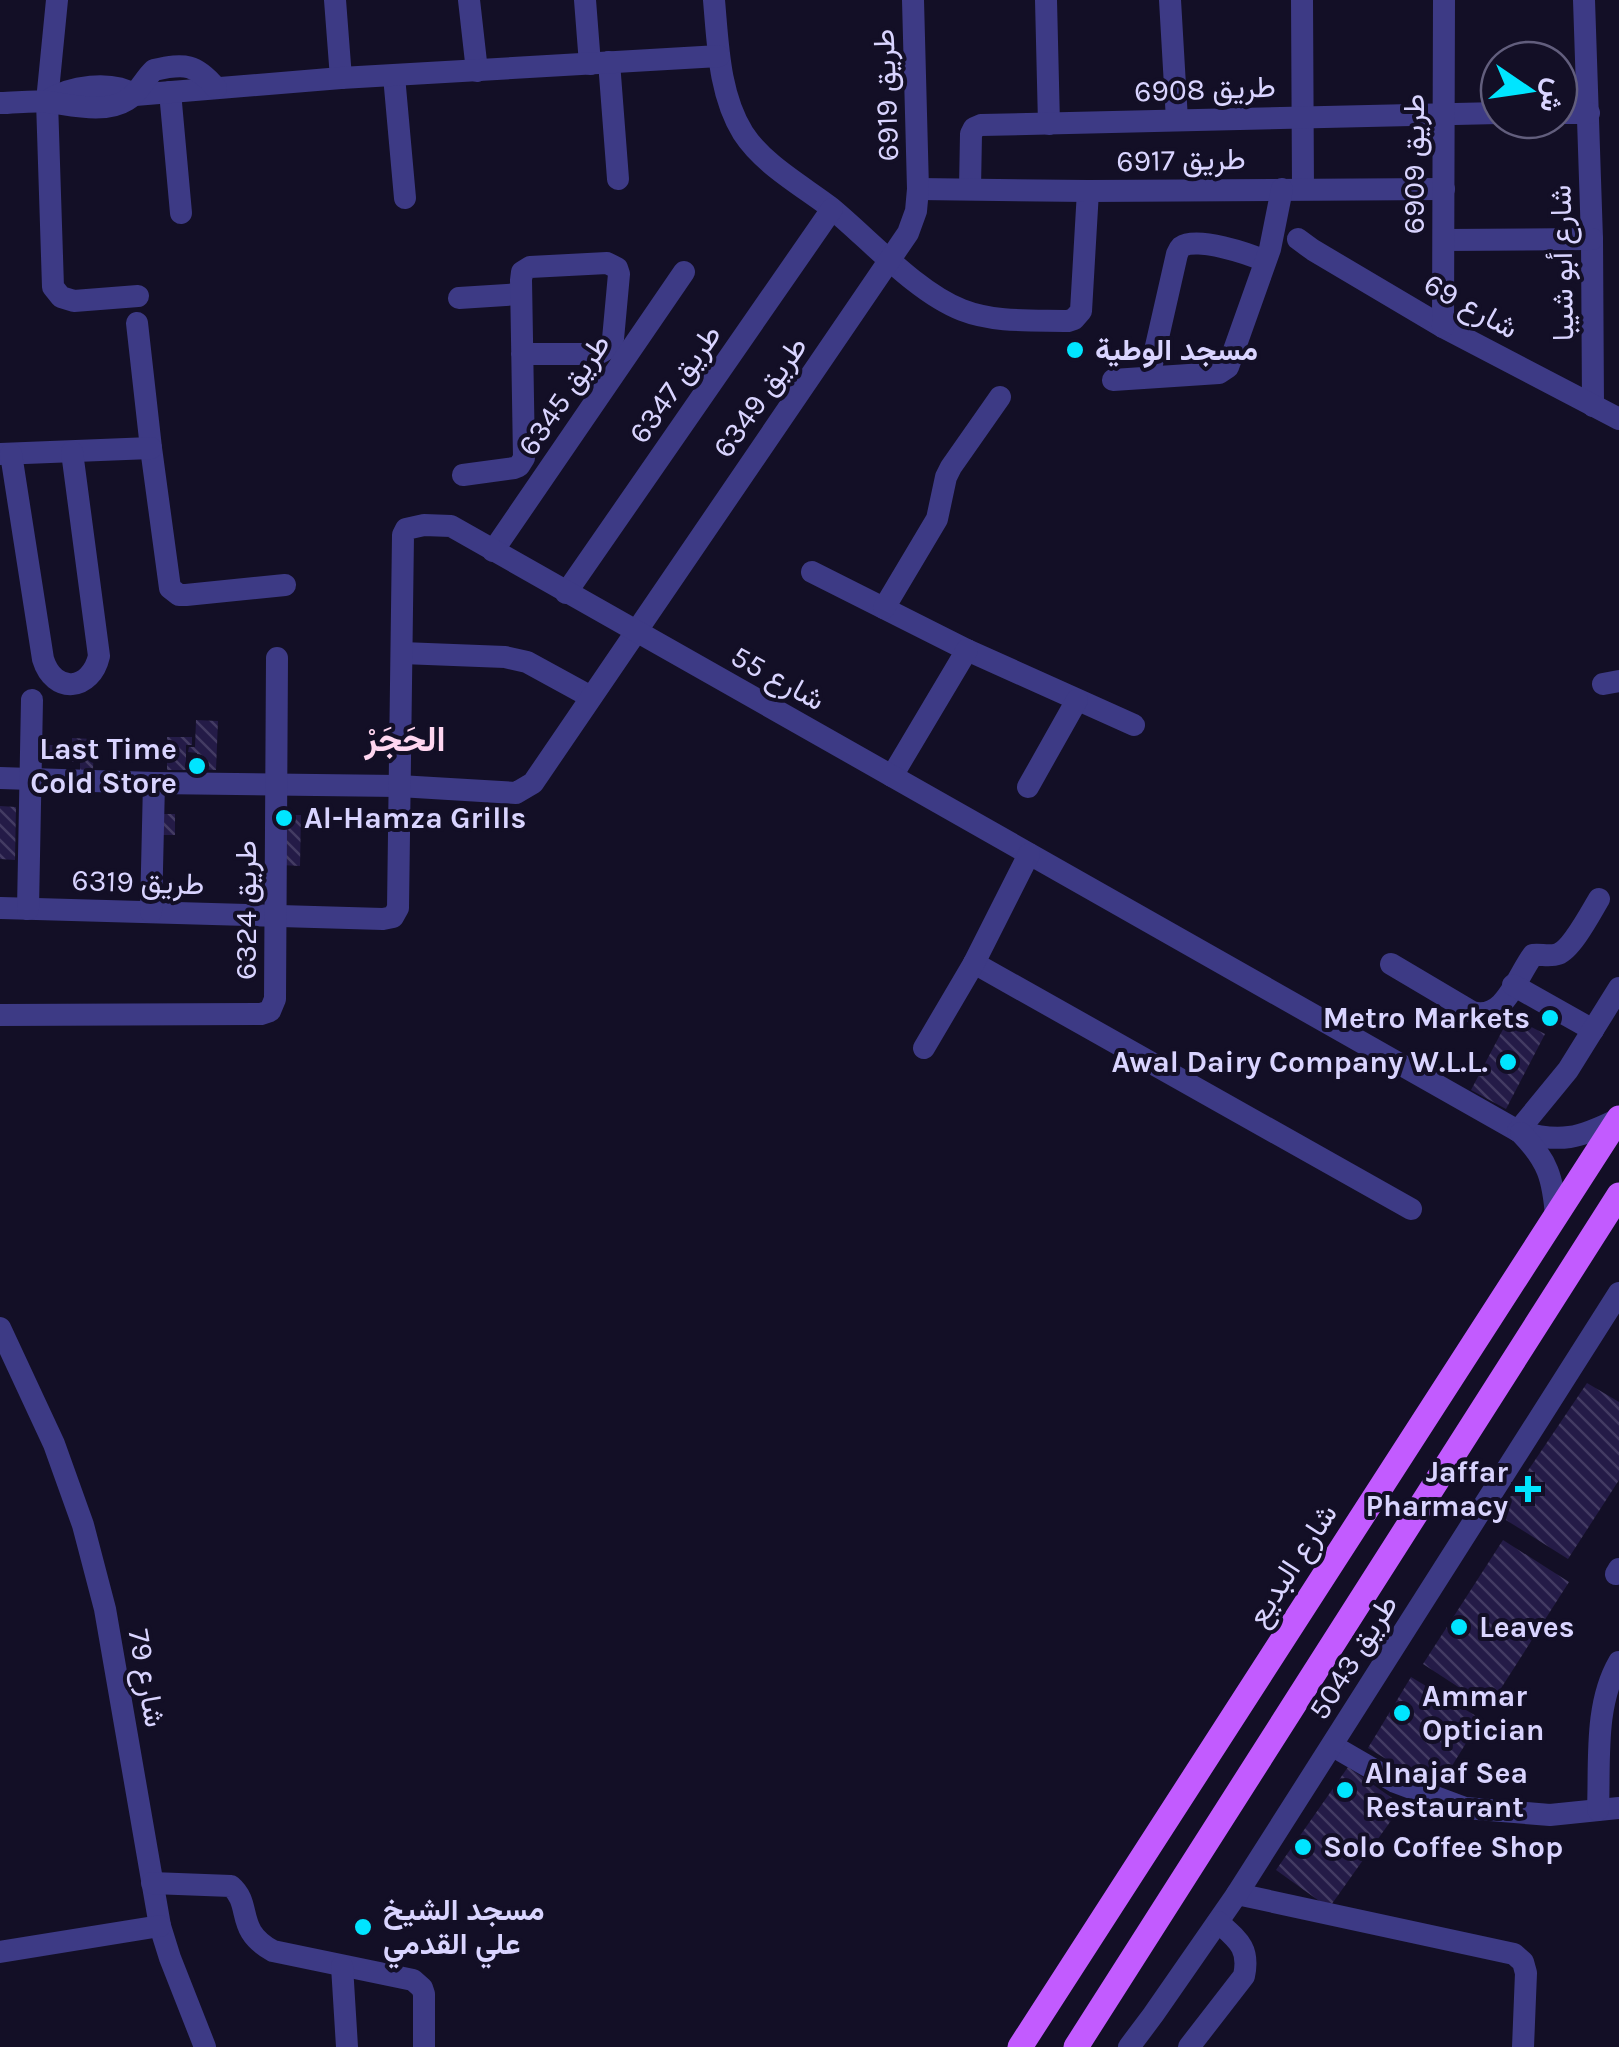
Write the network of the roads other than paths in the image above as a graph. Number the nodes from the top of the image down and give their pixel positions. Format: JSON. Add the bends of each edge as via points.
{"nodes":[{"id":1,"x":57,"y":0,"type":"edge"},
{"id":2,"x":335,"y":0,"type":"edge"},
{"id":3,"x":469,"y":0,"type":"edge"},
{"id":4,"x":585,"y":0,"type":"edge"},
{"id":5,"x":714,"y":0,"type":"edge"},
{"id":6,"x":913,"y":0,"type":"edge"},
{"id":7,"x":1046,"y":0,"type":"edge"},
{"id":8,"x":1170,"y":0,"type":"edge"},
{"id":9,"x":1302,"y":0,"type":"edge"},
{"id":10,"x":1444,"y":0,"type":"edge"},
{"id":11,"x":1584,"y":0,"type":"edge"},
{"id":12,"x":720,"y":56,"type":"junction"},
{"id":13,"x":600,"y":63,"type":"junction"},
{"id":14,"x":478,"y":71,"type":"junction"},
{"id":15,"x":394,"y":76,"type":"junction"},
{"id":16,"x":341,"y":78,"type":"junction"},
{"id":17,"x":216,"y":88,"type":"junction"},
{"id":18,"x":170,"y":92,"type":"junction"},
{"id":19,"x":135,"y":94,"type":"junction"},
{"id":20,"x":47,"y":101,"type":"junction"},
{"id":21,"x":0,"y":103,"type":"edge"},
{"id":22,"x":1444,"y":113,"type":"junction"},
{"id":23,"x":1479,"y":113,"type":"edge"},
{"id":24,"x":1579,"y":113,"type":"edge"},
{"id":25,"x":1589,"y":113,"type":"junction"},
{"id":26,"x":1303,"y":116,"type":"junction"},
{"id":27,"x":1178,"y":120,"type":"junction"},
{"id":28,"x":1049,"y":124,"type":"junction"},
{"id":29,"x":618,"y":179,"type":"dead end"},
{"id":30,"x":970,"y":188,"type":"junction"},
{"id":31,"x":918,"y":189,"type":"junction"},
{"id":32,"x":1293,"y":189,"type":"junction"},
{"id":33,"x":1444,"y":189,"type":"junction"},
{"id":34,"x":1088,"y":191,"type":"junction"},
{"id":35,"x":405,"y":198,"type":"dead end"},
{"id":36,"x":832,"y":210,"type":"junction"},
{"id":37,"x":181,"y":213,"type":"dead end"},
{"id":38,"x":1298,"y":239,"type":"dead end"},
{"id":39,"x":1444,"y":240,"type":"junction"},
{"id":40,"x":1592,"y":240,"type":"junction"},
{"id":41,"x":891,"y":260,"type":"junction"},
{"id":42,"x":1266,"y":261,"type":"junction"},
{"id":43,"x":684,"y":272,"type":"dead end"},
{"id":44,"x":521,"y":294,"type":"junction"},
{"id":45,"x":138,"y":296,"type":"dead end"},
{"id":46,"x":458,"y":298,"type":"dead end"},
{"id":47,"x":616,"y":302,"type":"junction"},
{"id":48,"x":652,"y":318,"type":"junction"},
{"id":49,"x":137,"y":323,"type":"dead end"},
{"id":50,"x":1443,"y":327,"type":"junction"},
{"id":51,"x":522,"y":354,"type":"junction"},
{"id":52,"x":1149,"y":377,"type":"junction"},
{"id":53,"x":1113,"y":380,"type":"dead end"},
{"id":54,"x":1000,"y":397,"type":"dead end"},
{"id":55,"x":1594,"y":406,"type":"junction"},
{"id":56,"x":1619,"y":418,"type":"edge"},
{"id":57,"x":150,"y":448,"type":"junction"},
{"id":58,"x":72,"y":452,"type":"junction"},
{"id":59,"x":6,"y":454,"type":"edge"},
{"id":60,"x":463,"y":475,"type":"dead end"},
{"id":61,"x":494,"y":551,"type":"junction"},
{"id":62,"x":812,"y":572,"type":"dead end"},
{"id":63,"x":285,"y":584,"type":"dead end"},
{"id":64,"x":566,"y":593,"type":"junction"},
{"id":65,"x":884,"y":608,"type":"junction"},
{"id":66,"x":635,"y":632,"type":"junction"},
{"id":67,"x":966,"y":650,"type":"junction"},
{"id":68,"x":402,"y":653,"type":"junction"},
{"id":69,"x":277,"y":658,"type":"dead end"},
{"id":70,"x":591,"y":697,"type":"junction"},
{"id":71,"x":32,"y":700,"type":"dead end"},
{"id":72,"x":1077,"y":700,"type":"junction"},
{"id":73,"x":1134,"y":725,"type":"dead end"},
{"id":74,"x":892,"y":776,"type":"junction"},
{"id":75,"x":0,"y":778,"type":"edge"},
{"id":76,"x":30,"y":779,"type":"junction"},
{"id":77,"x":154,"y":783,"type":"junction"},
{"id":78,"x":277,"y":785,"type":"junction"},
{"id":79,"x":400,"y":786,"type":"junction"},
{"id":80,"x":1028,"y":787,"type":"dead end"},
{"id":81,"x":1029,"y":854,"type":"junction"},
{"id":82,"x":1599,"y":899,"type":"dead end"},
{"id":83,"x":1,"y":908,"type":"edge"},
{"id":84,"x":28,"y":909,"type":"junction"},
{"id":85,"x":151,"y":912,"type":"junction"},
{"id":86,"x":276,"y":916,"type":"junction"},
{"id":87,"x":974,"y":963,"type":"junction"},
{"id":88,"x":1391,"y":964,"type":"dead end"},
{"id":89,"x":1513,"y":985,"type":"junction"},
{"id":90,"x":1619,"y":988,"type":"edge"},
{"id":91,"x":0,"y":1015,"type":"edge"},
{"id":92,"x":1594,"y":1030,"type":"junction"},
{"id":93,"x":924,"y":1048,"type":"dead end"},
{"id":94,"x":1619,"y":1119,"type":"edge"},
{"id":95,"x":1518,"y":1130,"type":"junction"},
{"id":96,"x":1619,"y":1195,"type":"edge"},
{"id":97,"x":1411,"y":1210,"type":"dead end"},
{"id":98,"x":1556,"y":1216,"type":"junction"},
{"id":99,"x":1619,"y":1293,"type":"edge"},
{"id":100,"x":0,"y":1328,"type":"edge"},
{"id":101,"x":1619,"y":1662,"type":"edge"},
{"id":102,"x":1333,"y":1746,"type":"junction"},
{"id":103,"x":1609,"y":1809,"type":"edge"},
{"id":104,"x":152,"y":1883,"type":"junction"},
{"id":105,"x":1237,"y":1894,"type":"junction"},
{"id":106,"x":1218,"y":1922,"type":"junction"},
{"id":107,"x":160,"y":1926,"type":"junction"},
{"id":108,"x":0,"y":1952,"type":"edge"},
{"id":109,"x":342,"y":1966,"type":"junction"},
{"id":110,"x":205,"y":2047,"type":"edge"},
{"id":111,"x":347,"y":2047,"type":"edge"},
{"id":112,"x":424,"y":2047,"type":"edge"},
{"id":113,"x":1020,"y":2047,"type":"edge"},
{"id":114,"x":1076,"y":2047,"type":"edge"},
{"id":115,"x":1128,"y":2047,"type":"edge"},
{"id":116,"x":1189,"y":2047,"type":"edge"},
{"id":117,"x":1524,"y":2047,"type":"edge"}],
"edges":[{"from":1,"to":20,"type":"street"},
{"from":2,"to":16,"type":"street"},
{"from":3,"to":14,"type":"street"},
{"from":4,"to":13,"type":"street"},
{"from":5,"to":12,"type":"street"},
{"from":6,"to":31,"type":"street","name":"طريق 6919"},
{"from":7,"to":28,"type":"street"},
{"from":8,"to":27,"type":"street"},
{"from":9,"to":26,"type":"street"},
{"from":10,"to":22,"type":"street","name":"طريق 6909"},
{"from":11,"to":25,"type":"street","name":"شارع أبو شيبا"},
{"from":12,"to":13,"type":"street"},
{"from":12,"to":36,"type":"street","via":[[726,94],[744,134]]},
{"from":13,"to":14,"type":"street"},
{"from":13,"to":29,"type":"street"},
{"from":14,"to":15,"type":"street"},
{"from":15,"to":16,"type":"street"},
{"from":15,"to":35,"type":"street"},
{"from":16,"to":17,"type":"street"},
{"from":17,"to":18,"type":"street"},
{"from":17,"to":19,"type":"street","via":[[187,66],[154,70]]},
{"from":18,"to":19,"type":"street"},
{"from":18,"to":37,"type":"street"},
{"from":19,"to":20,"type":"street","via":[[112,106]]},
{"from":20,"to":21,"type":"street"},
{"from":20,"to":45,"type":"street","via":[[53,287],[74,301]]},
{"from":22,"to":23,"type":"street","name":"طريق 6908"},
{"from":22,"to":26,"type":"street","name":"طريق 6908"},
{"from":22,"to":33,"type":"street","name":"طريق 6909"},
{"from":24,"to":25,"type":"street"},
{"from":25,"to":40,"type":"street","name":"شارع أبو شيبا"},
{"from":26,"to":27,"type":"street","name":"طريق 6908"},
{"from":26,"to":32,"type":"street"},
{"from":27,"to":28,"type":"street","name":"طريق 6908"},
{"from":28,"to":30,"type":"street","name":"طريق 6908","via":[[974,128]]},
{"from":30,"to":31,"type":"street","name":"طريق 6917"},
{"from":30,"to":34,"type":"street","name":"طريق 6917"},
{"from":31,"to":41,"type":"street","name":"طريق 6349","via":[[908,234]]},
{"from":32,"to":33,"type":"street","name":"طريق 6917"},
{"from":32,"to":34,"type":"street","name":"طريق 6917"},
{"from":32,"to":42,"type":"street"},
{"from":33,"to":39,"type":"street","name":"طريق 6909"},
{"from":34,"to":41,"type":"street","via":[[1081,310],[1068,322],[962,310]]},
{"from":36,"to":41,"type":"street"},
{"from":36,"to":64,"type":"street","name":"طريق 6347"},
{"from":38,"to":50,"type":"street","name":"شارع 69"},
{"from":39,"to":40,"type":"street"},
{"from":39,"to":50,"type":"street","name":"طريق 6909"},
{"from":40,"to":55,"type":"street","name":"شارع أبو شيبا"},
{"from":41,"to":66,"type":"street","name":"طريق 6349"},
{"from":42,"to":52,"type":"street","via":[[1228,366],[1219,373]]},
{"from":42,"to":52,"type":"street","via":[[1227,248],[1180,248]]},
{"from":43,"to":48,"type":"street","name":"طريق 6345"},
{"from":44,"to":46,"type":"street"},
{"from":44,"to":47,"type":"street","via":[[521,276],[530,267],[607,263],[618,274]]},
{"from":44,"to":51,"type":"street"},
{"from":47,"to":48,"type":"street"},
{"from":47,"to":51,"type":"street","via":[[613,339],[603,352]]},
{"from":48,"to":61,"type":"street","name":"طريق 6345"},
{"from":49,"to":57,"type":"street"},
{"from":50,"to":55,"type":"street","name":"شارع 69"},
{"from":51,"to":60,"type":"street","via":[[522,462]]},
{"from":52,"to":53,"type":"street"},
{"from":54,"to":65,"type":"street","via":[[951,467],[937,519]]},
{"from":55,"to":56,"type":"street","name":"شارع 69"},
{"from":57,"to":58,"type":"street"},
{"from":57,"to":63,"type":"street","via":[[174,592]]},
{"from":58,"to":59,"type":"street"},
{"from":58,"to":59,"type":"street","via":[[99,656],[89,678],[66,684],[46,671],[42,659]]},
{"from":61,"to":64,"type":"street","name":"شارع 55"},
{"from":61,"to":68,"type":"street","name":"شارع 55","via":[[451,526],[405,530]]},
{"from":62,"to":65,"type":"street"},
{"from":64,"to":66,"type":"street","name":"شارع 55"},
{"from":65,"to":67,"type":"street"},
{"from":66,"to":70,"type":"street"},
{"from":66,"to":74,"type":"street","name":"شارع 55"},
{"from":67,"to":72,"type":"street"},
{"from":67,"to":74,"type":"street"},
{"from":68,"to":70,"type":"street","via":[[504,656]]},
{"from":68,"to":79,"type":"street"},
{"from":69,"to":78,"type":"street","name":"طريق 6324"},
{"from":70,"to":79,"type":"street","via":[[525,789]]},
{"from":71,"to":76,"type":"street"},
{"from":72,"to":73,"type":"street"},
{"from":72,"to":80,"type":"street"},
{"from":74,"to":81,"type":"street","name":"شارع 55"},
{"from":75,"to":76,"type":"street"},
{"from":76,"to":77,"type":"street"},
{"from":76,"to":84,"type":"street"},
{"from":77,"to":78,"type":"street"},
{"from":77,"to":85,"type":"street"},
{"from":78,"to":79,"type":"street"},
{"from":78,"to":86,"type":"street","name":"طريق 6324"},
{"from":79,"to":86,"type":"street","name":"طريق 6319","via":[[394,917]]},
{"from":81,"to":87,"type":"street"},
{"from":81,"to":95,"type":"street","name":"شارع 55"},
{"from":82,"to":89,"type":"street","via":[[1565,950],[1533,955]]},
{"from":83,"to":84,"type":"street","name":"طريق 6319"},
{"from":84,"to":85,"type":"street","name":"طريق 6319"},
{"from":85,"to":86,"type":"street","name":"طريق 6319"},
{"from":86,"to":91,"type":"street","name":"طريق 6324","via":[[275,999],[266,1014]]},
{"from":87,"to":93,"type":"street"},
{"from":87,"to":97,"type":"street"},
{"from":88,"to":89,"type":"street","via":[[1478,1014],[1499,1008]]},
{"from":89,"to":92,"type":"street"},
{"from":90,"to":92,"type":"street"},
{"from":92,"to":95,"type":"street"},
{"from":94,"to":95,"type":"street","name":"شارع 55","via":[[1568,1139]]},
{"from":94,"to":98,"type":"main road","name":"شارع البديع"},
{"from":95,"to":98,"type":"street","name":"شارع 55","via":[[1546,1164]]},
{"from":96,"to":114,"type":"main road"},
{"from":98,"to":113,"type":"main road","name":"شارع البديع"},
{"from":99,"to":102,"type":"street","name":"طريق 5043"},
{"from":100,"to":104,"type":"street","name":"شارع 79","via":[[83,1526],[105,1609]]},
{"from":101,"to":103,"type":"street","via":[[1601,1728]]},
{"from":102,"to":103,"type":"street","via":[[1395,1782],[1465,1808],[1550,1815]]},
{"from":102,"to":105,"type":"street","name":"طريق 5043"},
{"from":104,"to":107,"type":"street","name":"شارع 79"},
{"from":104,"to":109,"type":"street","via":[[231,1886],[263,1946]]},
{"from":105,"to":106,"type":"street","name":"طريق 5043"},
{"from":105,"to":117,"type":"street","via":[[1514,1954],[1526,1973]]},
{"from":106,"to":115,"type":"street","name":"طريق 5043"},
{"from":106,"to":116,"type":"street","via":[[1244,1949],[1244,1976]]},
{"from":107,"to":108,"type":"street"},
{"from":107,"to":110,"type":"street","name":"شارع 79"},
{"from":109,"to":111,"type":"street"},
{"from":109,"to":112,"type":"street","via":[[418,1984],[424,1994]]}]}
